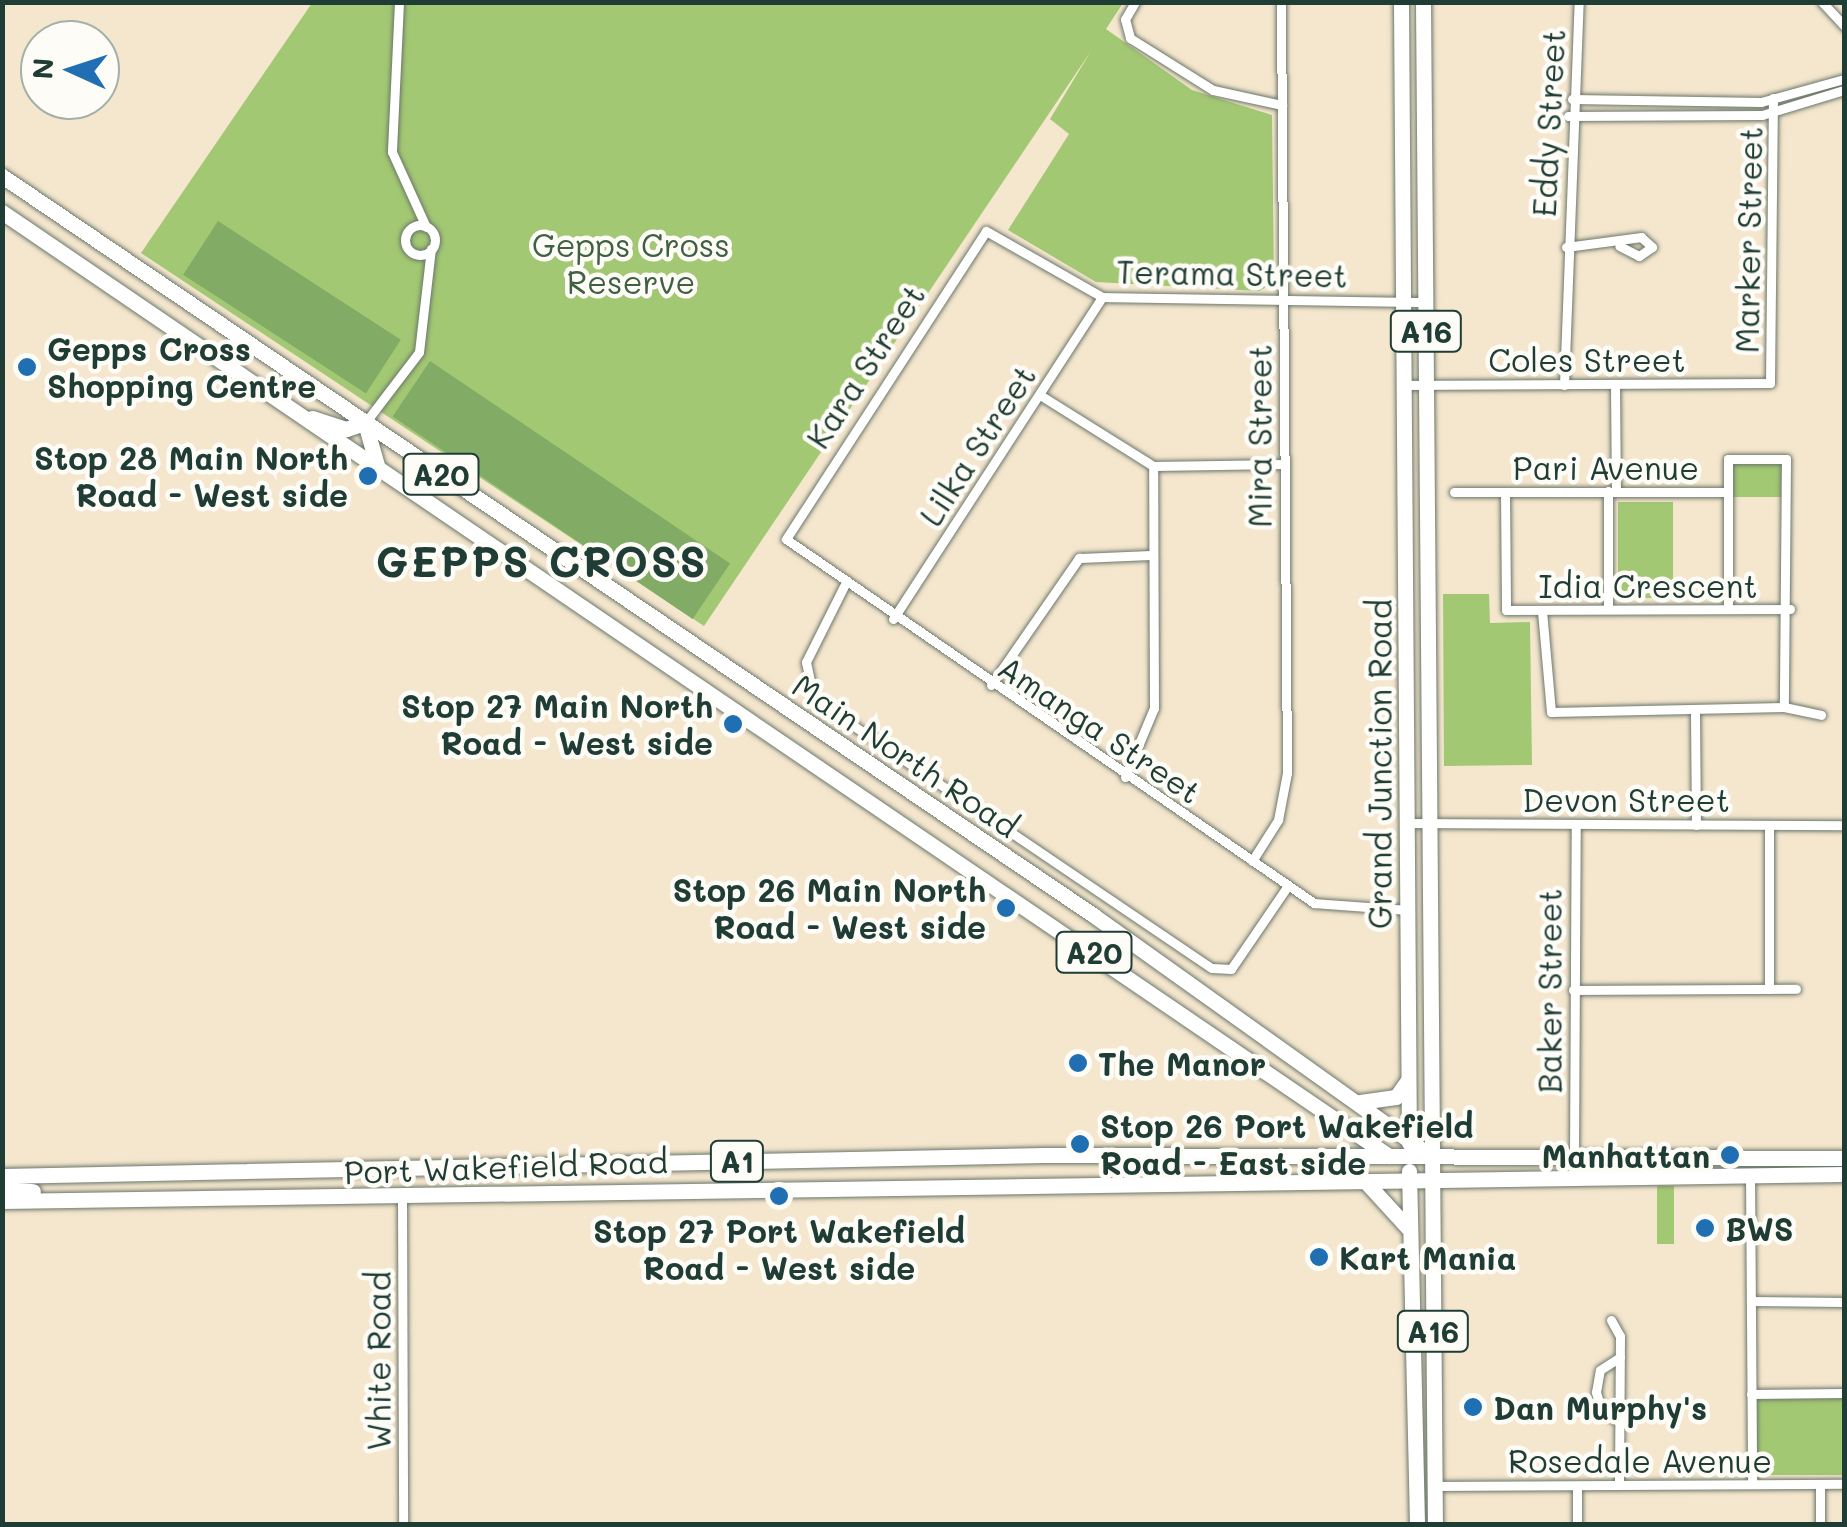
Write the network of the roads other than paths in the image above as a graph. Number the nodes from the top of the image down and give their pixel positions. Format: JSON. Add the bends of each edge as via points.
{"nodes":[{"id":1,"x":400,"y":2,"type":"edge"},
{"id":2,"x":1136,"y":2,"type":"edge"},
{"id":3,"x":1281,"y":2,"type":"edge"},
{"id":4,"x":1401,"y":2,"type":"edge"},
{"id":5,"x":1423,"y":2,"type":"edge"},
{"id":6,"x":1579,"y":2,"type":"edge"},
{"id":7,"x":1822,"y":2,"type":"edge"},
{"id":8,"x":1844,"y":26,"type":"edge"},
{"id":9,"x":1844,"y":79,"type":"edge"},
{"id":10,"x":1844,"y":90,"type":"edge"},
{"id":11,"x":1773,"y":98,"type":"junction"},
{"id":12,"x":1572,"y":99,"type":"junction"},
{"id":13,"x":1282,"y":104,"type":"junction"},
{"id":14,"x":1775,"y":112,"type":"junction"},
{"id":15,"x":1568,"y":116,"type":"junction"},
{"id":16,"x":2,"y":176,"type":"edge"},
{"id":17,"x":2,"y":212,"type":"edge"},
{"id":18,"x":420,"y":227,"type":"junction"},
{"id":19,"x":995,"y":230,"type":"joint"},
{"id":20,"x":1620,"y":246,"type":"dead end"},
{"id":21,"x":1566,"y":247,"type":"junction"},
{"id":22,"x":431,"y":250,"type":"junction"},
{"id":23,"x":416,"y":254,"type":"junction"},
{"id":24,"x":428,"y":275,"type":"junction"},
{"id":25,"x":1102,"y":297,"type":"junction"},
{"id":26,"x":1284,"y":300,"type":"junction"},
{"id":27,"x":1404,"y":302,"type":"junction"},
{"id":28,"x":1426,"y":302,"type":"junction"},
{"id":29,"x":1770,"y":383,"type":"joint"},
{"id":30,"x":1404,"y":384,"type":"junction"},
{"id":31,"x":1426,"y":384,"type":"junction"},
{"id":32,"x":1614,"y":384,"type":"junction"},
{"id":33,"x":1564,"y":385,"type":"junction"},
{"id":34,"x":1040,"y":395,"type":"junction"},
{"id":35,"x":302,"y":416,"type":"junction"},
{"id":36,"x":365,"y":423,"type":"junction"},
{"id":37,"x":1284,"y":464,"type":"junction"},
{"id":38,"x":1152,"y":466,"type":"junction"},
{"id":39,"x":378,"y":469,"type":"junction"},
{"id":40,"x":1454,"y":492,"type":"dead end"},
{"id":41,"x":1505,"y":492,"type":"junction"},
{"id":42,"x":1612,"y":492,"type":"junction"},
{"id":43,"x":1728,"y":492,"type":"junction"},
{"id":44,"x":786,"y":539,"type":"joint"},
{"id":45,"x":1152,"y":556,"type":"junction"},
{"id":46,"x":844,"y":586,"type":"junction"},
{"id":47,"x":1728,"y":609,"type":"junction"},
{"id":48,"x":1790,"y":609,"type":"junction"},
{"id":49,"x":1608,"y":610,"type":"junction"},
{"id":50,"x":1542,"y":611,"type":"junction"},
{"id":51,"x":892,"y":619,"type":"junction"},
{"id":52,"x":991,"y":685,"type":"junction"},
{"id":53,"x":1784,"y":707,"type":"junction"},
{"id":54,"x":1695,"y":714,"type":"junction"},
{"id":55,"x":1821,"y":715,"type":"dead end"},
{"id":56,"x":1126,"y":777,"type":"junction"},
{"id":57,"x":1407,"y":823,"type":"junction"},
{"id":58,"x":1430,"y":824,"type":"junction"},
{"id":59,"x":1576,"y":824,"type":"junction"},
{"id":60,"x":1696,"y":824,"type":"junction"},
{"id":61,"x":1769,"y":825,"type":"junction"},
{"id":62,"x":1844,"y":825,"type":"edge"},
{"id":63,"x":1252,"y":862,"type":"junction"},
{"id":64,"x":1287,"y":887,"type":"junction"},
{"id":65,"x":1430,"y":893,"type":"junction"},
{"id":66,"x":1406,"y":910,"type":"junction"},
{"id":67,"x":1430,"y":925,"type":"junction"},
{"id":68,"x":1769,"y":989,"type":"junction"},
{"id":69,"x":1796,"y":989,"type":"dead end"},
{"id":70,"x":1196,"y":990,"type":"junction"},
{"id":71,"x":1574,"y":990,"type":"junction"},
{"id":72,"x":1183,"y":1011,"type":"junction"},
{"id":73,"x":1408,"y":1079,"type":"junction"},
{"id":74,"x":1360,"y":1102,"type":"junction"},
{"id":75,"x":1345,"y":1121,"type":"junction"},
{"id":76,"x":1409,"y":1138,"type":"junction"},
{"id":77,"x":1141,"y":1154,"type":"junction"},
{"id":78,"x":1334,"y":1156,"type":"junction"},
{"id":79,"x":1389,"y":1156,"type":"junction"},
{"id":80,"x":1409,"y":1156,"type":"junction"},
{"id":81,"x":1431,"y":1156,"type":"junction"},
{"id":82,"x":1574,"y":1157,"type":"junction"},
{"id":83,"x":1844,"y":1158,"type":"edge"},
{"id":84,"x":778,"y":1159,"type":"junction"},
{"id":85,"x":1750,"y":1166,"type":"junction"},
{"id":86,"x":430,"y":1173,"type":"junction"},
{"id":87,"x":360,"y":1174,"type":"junction"},
{"id":88,"x":1844,"y":1174,"type":"edge"},
{"id":89,"x":2,"y":1176,"type":"edge"},
{"id":90,"x":1432,"y":1176,"type":"junction"},
{"id":91,"x":1409,"y":1178,"type":"junction"},
{"id":92,"x":1140,"y":1180,"type":"junction"},
{"id":93,"x":1364,"y":1180,"type":"junction"},
{"id":94,"x":778,"y":1186,"type":"junction"},
{"id":95,"x":2,"y":1190,"type":"edge"},
{"id":96,"x":402,"y":1198,"type":"junction"},
{"id":97,"x":60,"y":1200,"type":"junction"},
{"id":98,"x":2,"y":1201,"type":"edge"},
{"id":99,"x":1409,"y":1235,"type":"junction"},
{"id":100,"x":1751,"y":1301,"type":"junction"},
{"id":101,"x":1844,"y":1302,"type":"edge"},
{"id":102,"x":1610,"y":1320,"type":"dead end"},
{"id":103,"x":1620,"y":1357,"type":"junction"},
{"id":104,"x":1844,"y":1393,"type":"edge"},
{"id":105,"x":1752,"y":1394,"type":"junction"},
{"id":106,"x":1619,"y":1422,"type":"junction"},
{"id":107,"x":1752,"y":1483,"type":"junction"},
{"id":108,"x":1618,"y":1484,"type":"junction"},
{"id":109,"x":1820,"y":1484,"type":"junction"},
{"id":110,"x":1844,"y":1484,"type":"edge"},
{"id":111,"x":1416,"y":1486,"type":"junction"},
{"id":112,"x":1435,"y":1486,"type":"junction"},
{"id":113,"x":1576,"y":1486,"type":"junction"},
{"id":114,"x":403,"y":1524,"type":"edge"},
{"id":115,"x":1416,"y":1524,"type":"edge"},
{"id":116,"x":1435,"y":1524,"type":"edge"},
{"id":117,"x":1577,"y":1524,"type":"edge"},
{"id":118,"x":1820,"y":1524,"type":"edge"}],
"edges":[{"from":1,"to":18,"type":"street","via":[[392,152],[417,203]]},
{"from":2,"to":13,"type":"street","via":[[1124,19],[1130,38],[1213,90]]},
{"from":3,"to":13,"type":"street","name":"Mira Street"},
{"from":4,"to":27,"type":"highway","name":"Grand Junction Road","number":"A16"},
{"from":5,"to":28,"type":"highway","name":"Grand Junction Road","number":"A16"},
{"from":6,"to":12,"type":"street","name":"Eddy Street"},
{"from":7,"to":8,"type":"street"},
{"from":9,"to":11,"type":"street"},
{"from":10,"to":14,"type":"street"},
{"from":11,"to":12,"type":"street"},
{"from":11,"to":14,"type":"street","name":"Marker Street"},
{"from":12,"to":15,"type":"street","name":"Eddy Street"},
{"from":13,"to":26,"type":"street","name":"Mira Street"},
{"from":14,"to":15,"type":"street"},
{"from":14,"to":29,"type":"street","name":"Marker Street"},
{"from":15,"to":21,"type":"street","name":"Eddy Street"},
{"from":16,"to":36,"type":"highway","name":"Main North Road","number":"A20"},
{"from":17,"to":35,"type":"highway","name":"Main North Road","number":"A20"},
{"from":18,"to":22,"type":"street"},
{"from":18,"to":23,"type":"street","via":[[405,241]]},
{"from":19,"to":25,"type":"street","name":"Terama Street"},
{"from":19,"to":44,"type":"street","name":"Kara Street","via":[[978,238]]},
{"from":20,"to":21,"type":"street","name":"Eddy Street"},
{"from":21,"to":33,"type":"street","name":"Eddy Street"},
{"from":22,"to":23,"type":"street"},
{"from":22,"to":24,"type":"street"},
{"from":23,"to":24,"type":"street"},
{"from":24,"to":36,"type":"street","via":[[420,352]]},
{"from":25,"to":26,"type":"street","name":"Terama Street"},
{"from":25,"to":34,"type":"street","name":"Lilka Street"},
{"from":26,"to":27,"type":"street","name":"Terama Street"},
{"from":26,"to":37,"type":"street","name":"Mira Street"},
{"from":27,"to":28,"type":"street","name":"Terama Street"},
{"from":27,"to":30,"type":"highway","name":"Grand Junction Road","number":"A16"},
{"from":28,"to":31,"type":"highway","name":"Grand Junction Road","number":"A16"},
{"from":29,"to":32,"type":"street","name":"Coles Street"},
{"from":30,"to":31,"type":"street","name":"Coles Street"},
{"from":30,"to":57,"type":"highway","name":"Grand Junction Road","number":"A16"},
{"from":31,"to":33,"type":"street","name":"Coles Street"},
{"from":31,"to":58,"type":"highway","name":"Grand Junction Road","number":"A16"},
{"from":32,"to":33,"type":"street","name":"Coles Street"},
{"from":32,"to":42,"type":"street"},
{"from":34,"to":38,"type":"street"},
{"from":34,"to":51,"type":"street","name":"Lilka Street"},
{"from":35,"to":36,"type":"highway","via":[[346,429]]},
{"from":35,"to":39,"type":"highway","name":"Main North Road","number":"A20"},
{"from":36,"to":39,"type":"highway"},
{"from":36,"to":70,"type":"highway","name":"Main North Road","number":"A20"},
{"from":37,"to":38,"type":"street"},
{"from":37,"to":63,"type":"street","name":"Mira Street","via":[[1285,802]]},
{"from":38,"to":45,"type":"street"},
{"from":39,"to":72,"type":"highway","name":"Main North Road","number":"A20"},
{"from":40,"to":41,"type":"street","name":"Pari Avenue"},
{"from":41,"to":42,"type":"street","name":"Pari Avenue"},
{"from":41,"to":50,"type":"street","name":"Idia Crescent","via":[[1506,610]]},
{"from":42,"to":43,"type":"street","name":"Pari Avenue"},
{"from":42,"to":49,"type":"street"},
{"from":43,"to":47,"type":"street"},
{"from":43,"to":48,"type":"street","name":"Pari Avenue","via":[[1728,459],[1786,459]]},
{"from":44,"to":46,"type":"street","name":"Amanga Street"},
{"from":45,"to":52,"type":"street","via":[[1079,558]]},
{"from":45,"to":56,"type":"street","via":[[1154,708]]},
{"from":46,"to":51,"type":"street","name":"Amanga Street"},
{"from":46,"to":64,"type":"street","via":[[806,662],[814,699],[1212,968],[1231,968]]},
{"from":47,"to":48,"type":"street","name":"Idia Crescent"},
{"from":47,"to":49,"type":"street","name":"Idia Crescent"},
{"from":48,"to":53,"type":"street"},
{"from":49,"to":50,"type":"street","name":"Idia Crescent"},
{"from":50,"to":54,"type":"street","via":[[1551,712]]},
{"from":51,"to":52,"type":"street","name":"Amanga Street"},
{"from":52,"to":56,"type":"street","name":"Amanga Street"},
{"from":53,"to":54,"type":"street"},
{"from":53,"to":55,"type":"street"},
{"from":54,"to":60,"type":"street"},
{"from":56,"to":63,"type":"street","name":"Amanga Street"},
{"from":57,"to":58,"type":"street","name":"Devon Street"},
{"from":57,"to":66,"type":"highway","name":"Grand Junction Road","number":"A16"},
{"from":58,"to":59,"type":"street","name":"Devon Street"},
{"from":58,"to":65,"type":"highway","name":"Grand Junction Road","number":"A16"},
{"from":59,"to":60,"type":"street","name":"Devon Street"},
{"from":59,"to":71,"type":"street","name":"Baker Street"},
{"from":60,"to":61,"type":"street","name":"Devon Street"},
{"from":61,"to":62,"type":"street","name":"Devon Street"},
{"from":61,"to":68,"type":"street"},
{"from":63,"to":64,"type":"street","name":"Amanga Street"},
{"from":64,"to":66,"type":"street","name":"Amanga Street","via":[[1335,910]]},
{"from":65,"to":66,"type":"highway"},
{"from":65,"to":67,"type":"highway","name":"Grand Junction Road","number":"A16"},
{"from":66,"to":67,"type":"highway"},
{"from":66,"to":73,"type":"highway","name":"Grand Junction Road","number":"A16"},
{"from":67,"to":81,"type":"highway","name":"Grand Junction Road","number":"A16"},
{"from":68,"to":69,"type":"street"},
{"from":68,"to":71,"type":"street"},
{"from":70,"to":72,"type":"highway"},
{"from":70,"to":74,"type":"highway","name":"Main North Road","number":"A20"},
{"from":71,"to":82,"type":"street","name":"Baker Street"},
{"from":72,"to":75,"type":"highway","name":"Main North Road","number":"A20"},
{"from":73,"to":74,"type":"highway","via":[[1396,1097]]},
{"from":73,"to":76,"type":"highway","name":"Grand Junction Road","number":"A16"},
{"from":74,"to":76,"type":"highway","name":"Main North Road","number":"A20"},
{"from":75,"to":78,"type":"highway"},
{"from":75,"to":79,"type":"highway","name":"Main North Road","number":"A20"},
{"from":76,"to":80,"type":"highway","name":"Grand Junction Road","number":"A16"},
{"from":76,"to":81,"type":"highway","name":"Main North Road","number":"A20"},
{"from":77,"to":78,"type":"highway","name":"Port Wakefield Road","number":"A1"},
{"from":77,"to":84,"type":"highway","name":"Port Wakefield Road","number":"A1"},
{"from":77,"to":92,"type":"highway"},
{"from":78,"to":79,"type":"highway","name":"Port Wakefield Road","number":"A1"},
{"from":79,"to":80,"type":"highway","name":"Port Wakefield Road","number":"A1"},
{"from":79,"to":91,"type":"highway","name":"Main North Road","number":"A20"},
{"from":80,"to":81,"type":"highway","name":"Port Wakefield Road","number":"A1"},
{"from":80,"to":91,"type":"highway","name":"Grand Junction Road","number":"A16"},
{"from":81,"to":82,"type":"highway","number":"A1"},
{"from":81,"to":90,"type":"highway","name":"Grand Junction Road","number":"A16"},
{"from":82,"to":85,"type":"highway","number":"A1"},
{"from":83,"to":85,"type":"highway","number":"A1"},
{"from":84,"to":86,"type":"highway","name":"Port Wakefield Road","number":"A1"},
{"from":84,"to":94,"type":"highway"},
{"from":85,"to":88,"type":"highway","number":"A1"},
{"from":85,"to":90,"type":"highway","number":"A1"},
{"from":85,"to":100,"type":"street"},
{"from":86,"to":87,"type":"highway","name":"Port Wakefield Road","number":"A1"},
{"from":86,"to":96,"type":"highway"},
{"from":87,"to":89,"type":"highway","name":"Port Wakefield Road","number":"A1"},
{"from":87,"to":96,"type":"highway","via":[[390,1183]]},
{"from":90,"to":91,"type":"highway","name":"Port Wakefield Road","number":"A1"},
{"from":90,"to":112,"type":"highway","name":"Grand Junction Road","number":"A16"},
{"from":91,"to":93,"type":"highway","name":"Port Wakefield Road","number":"A1"},
{"from":91,"to":99,"type":"highway","name":"Grand Junction Road","number":"A16"},
{"from":92,"to":93,"type":"highway","name":"Port Wakefield Road","number":"A1"},
{"from":92,"to":94,"type":"highway","name":"Port Wakefield Road","number":"A1"},
{"from":93,"to":99,"type":"highway","via":[[1396,1205]]},
{"from":94,"to":96,"type":"highway","name":"Port Wakefield Road","number":"A1"},
{"from":95,"to":97,"type":"highway"},
{"from":96,"to":97,"type":"highway","name":"Port Wakefield Road","number":"A1"},
{"from":96,"to":114,"type":"street","name":"White Road"},
{"from":97,"to":98,"type":"highway","name":"Port Wakefield Road","number":"A1"},
{"from":99,"to":111,"type":"highway","name":"Grand Junction Road","number":"A16"},
{"from":100,"to":101,"type":"street"},
{"from":100,"to":105,"type":"street"},
{"from":102,"to":103,"type":"street"},
{"from":103,"to":106,"type":"street"},
{"from":103,"to":106,"type":"street","via":[[1600,1370],[1596,1392],[1602,1412]]},
{"from":104,"to":105,"type":"street"},
{"from":105,"to":107,"type":"street"},
{"from":106,"to":108,"type":"street"},
{"from":107,"to":108,"type":"street","name":"Rosedale Avenue"},
{"from":107,"to":109,"type":"street","name":"Rosedale Avenue"},
{"from":108,"to":113,"type":"street","name":"Rosedale Avenue"},
{"from":109,"to":110,"type":"street","name":"Rosedale Avenue"},
{"from":109,"to":118,"type":"street"},
{"from":111,"to":112,"type":"highway"},
{"from":111,"to":115,"type":"highway","name":"Grand Junction Road","number":"A16"},
{"from":112,"to":113,"type":"street","name":"Rosedale Avenue"},
{"from":112,"to":116,"type":"highway","name":"Grand Junction Road","number":"A16"},
{"from":113,"to":117,"type":"street"}]}
